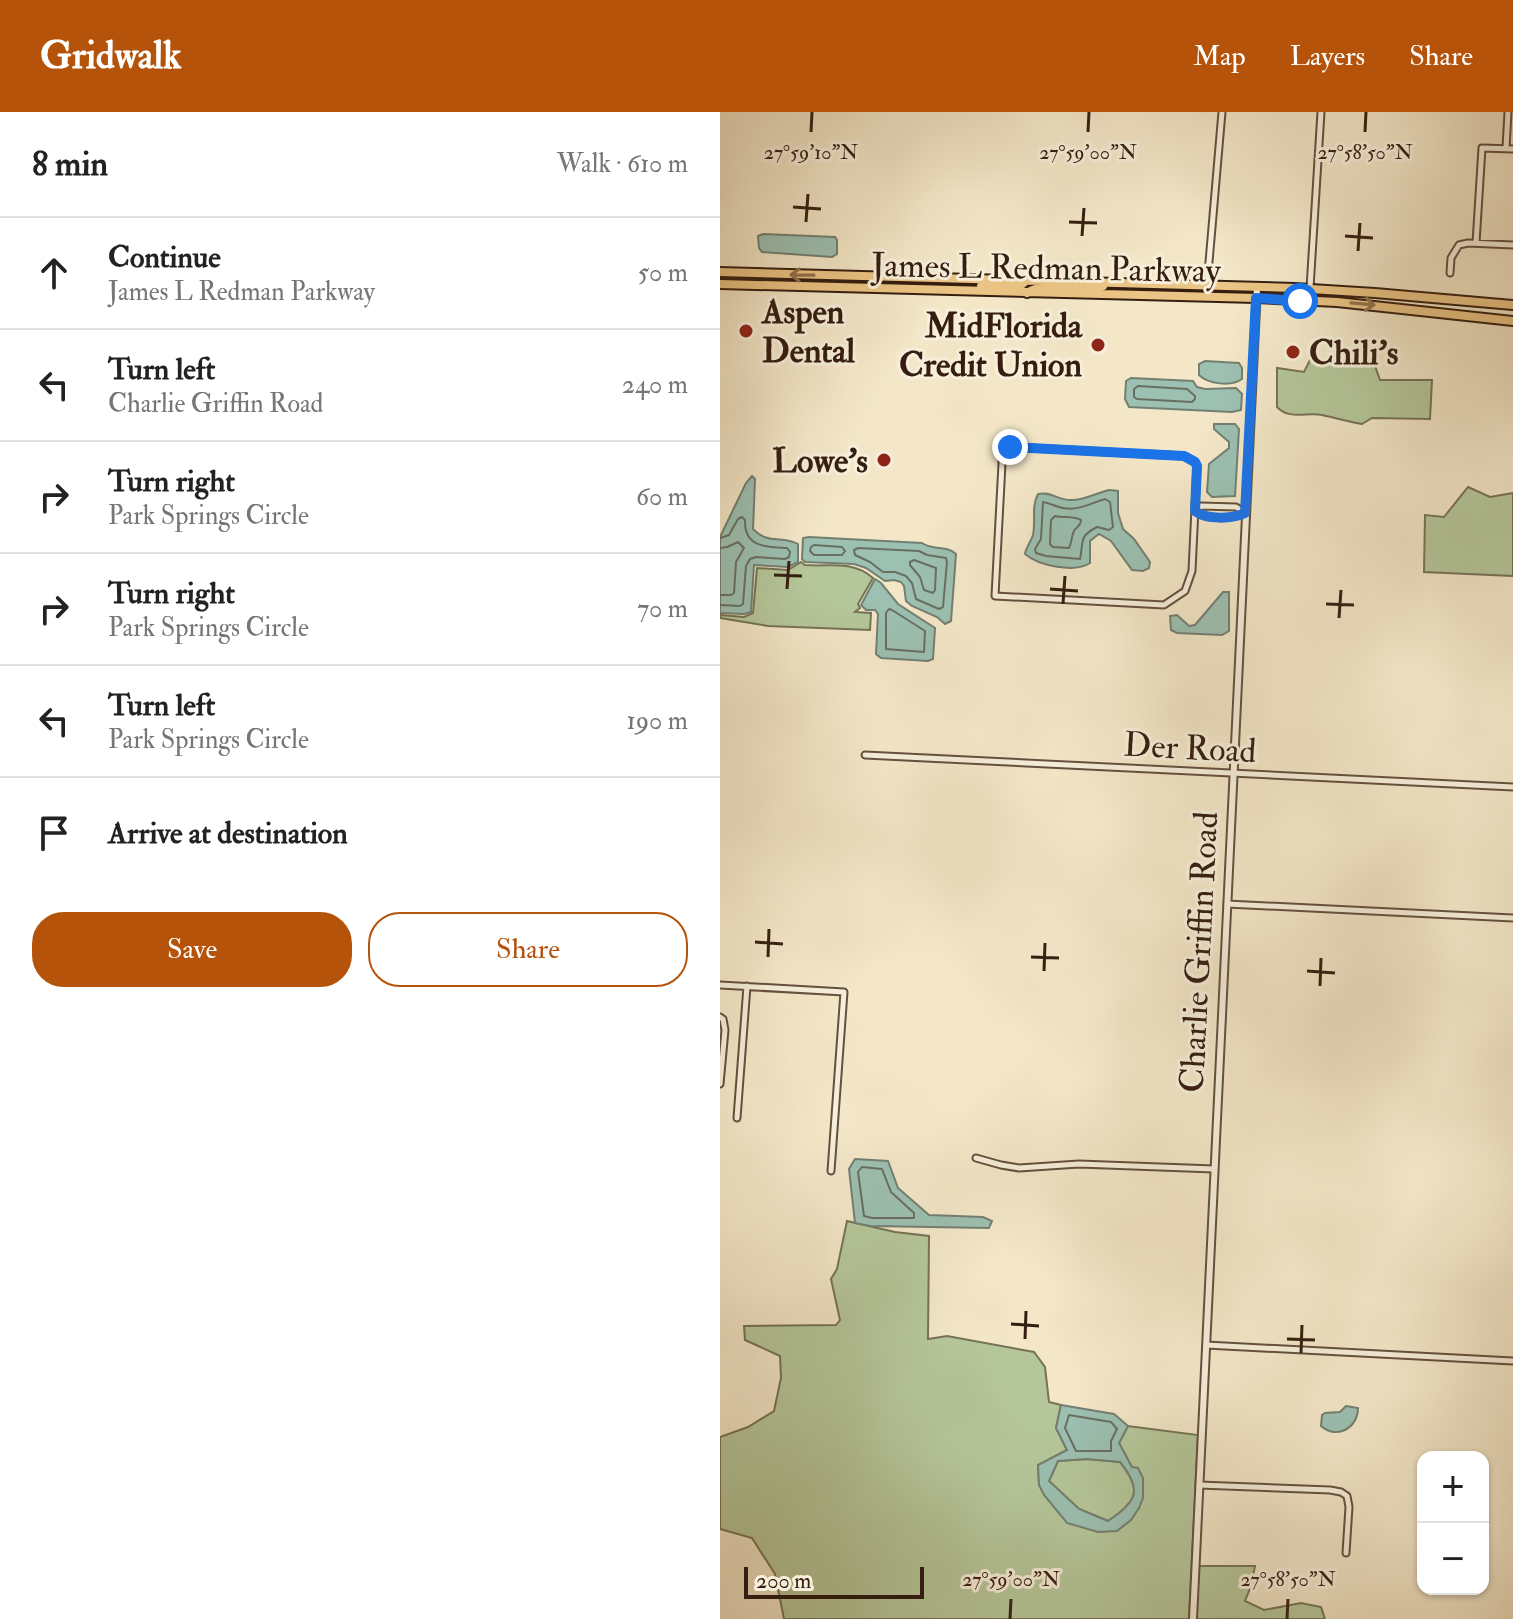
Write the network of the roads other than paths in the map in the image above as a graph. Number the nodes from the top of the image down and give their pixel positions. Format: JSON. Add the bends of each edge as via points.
{"nodes":[{"id":1,"x":1222,"y":112,"type":"edge"},
{"id":2,"x":1321,"y":112,"type":"edge"},
{"id":3,"x":1508,"y":112,"type":"edge"},
{"id":4,"x":1510,"y":148,"type":"edge"},
{"id":5,"x":1476,"y":243,"type":"junction"},
{"id":6,"x":1513,"y":245,"type":"edge"},
{"id":7,"x":1450,"y":273,"type":"dead end"},
{"id":8,"x":720,"y":275,"type":"edge"},
{"id":9,"x":1026,"y":281,"type":"junction"},
{"id":10,"x":1110,"y":283,"type":"junction"},
{"id":11,"x":720,"y":284,"type":"edge"},
{"id":12,"x":1207,"y":285,"type":"junction"},
{"id":13,"x":1257,"y":287,"type":"junction"},
{"id":14,"x":1310,"y":289,"type":"junction"},
{"id":15,"x":949,"y":291,"type":"junction"},
{"id":16,"x":1026,"y":293,"type":"junction"},
{"id":17,"x":1256,"y":298,"type":"junction"},
{"id":18,"x":1513,"y":305,"type":"edge"},
{"id":19,"x":1513,"y":321,"type":"edge"},
{"id":20,"x":1195,"y":511,"type":"junction"},
{"id":21,"x":1245,"y":513,"type":"junction"},
{"id":22,"x":865,"y":755,"type":"dead end"},
{"id":23,"x":1233,"y":773,"type":"junction"},
{"id":24,"x":1513,"y":787,"type":"edge"},
{"id":25,"x":1227,"y":904,"type":"junction"},
{"id":26,"x":1513,"y":918,"type":"edge"},
{"id":27,"x":720,"y":985,"type":"edge"},
{"id":28,"x":747,"y":986,"type":"junction"},
{"id":29,"x":720,"y":1017,"type":"edge"},
{"id":30,"x":720,"y":1084,"type":"edge"},
{"id":31,"x":737,"y":1118,"type":"dead end"},
{"id":32,"x":976,"y":1158,"type":"dead end"},
{"id":33,"x":1214,"y":1169,"type":"junction"},
{"id":34,"x":831,"y":1171,"type":"dead end"},
{"id":35,"x":1206,"y":1345,"type":"junction"},
{"id":36,"x":1513,"y":1361,"type":"edge"},
{"id":37,"x":1199,"y":1485,"type":"junction"},
{"id":38,"x":1346,"y":1553,"type":"dead end"},
{"id":39,"x":1193,"y":1619,"type":"edge"}],
"edges":[{"from":1,"to":12,"type":"street"},
{"from":2,"to":14,"type":"street"},
{"from":3,"to":4,"type":"street"},
{"from":4,"to":5,"type":"street","via":[[1482,148]]},
{"from":5,"to":6,"type":"street"},
{"from":5,"to":7,"type":"street","via":[[1456,249]]},
{"from":9,"to":8,"type":"main road","name":"James L Redman Parkway","one_way":true},
{"from":9,"to":10,"type":"main road","name":"James L Redman Parkway"},
{"from":9,"to":15,"type":"main road","via":[[1019,287],[962,286]]},
{"from":10,"to":12,"type":"main road","name":"James L Redman Parkway"},
{"from":10,"to":16,"type":"main road","via":[[1092,288],[1036,287]]},
{"from":11,"to":15,"type":"main road","name":"James L Redman Parkway"},
{"from":12,"to":13,"type":"main road","name":"James L Redman Parkway"},
{"from":13,"to":14,"type":"main road","name":"James L Redman Parkway"},
{"from":13,"to":17,"type":"street","name":"Charlie Griffin Road"},
{"from":14,"to":18,"type":"main road","name":"James L Redman Parkway"},
{"from":15,"to":16,"type":"main road","name":"James L Redman Parkway"},
{"from":16,"to":17,"type":"main road","name":"James L Redman Parkway"},
{"from":17,"to":19,"type":"main road","name":"James L Redman Parkway","one_way":true},
{"from":17,"to":21,"type":"street","name":"Charlie Griffin Road"},
{"from":20,"to":20,"type":"street","via":[[1197,466],[1184,456],[1003,445],[995,596],[1164,605],[1185,591],[1192,571]]},
{"from":20,"to":21,"type":"street","via":[[1201,516]]},
{"from":21,"to":23,"type":"street","name":"Charlie Griffin Road"},
{"from":22,"to":23,"type":"street","name":"Der Road"},
{"from":23,"to":24,"type":"street","name":"Der Road"},
{"from":23,"to":25,"type":"street","name":"Charlie Griffin Road"},
{"from":25,"to":26,"type":"street"},
{"from":25,"to":33,"type":"street","name":"Charlie Griffin Road"},
{"from":27,"to":28,"type":"street"},
{"from":28,"to":31,"type":"street"},
{"from":28,"to":34,"type":"street","via":[[844,992]]},
{"from":29,"to":30,"type":"street","via":[[725,1030]]},
{"from":32,"to":33,"type":"street","via":[[1019,1168],[1079,1164]]},
{"from":33,"to":35,"type":"street","name":"Charlie Griffin Road"},
{"from":35,"to":36,"type":"street"},
{"from":35,"to":37,"type":"street","name":"Charlie Griffin Road"},
{"from":37,"to":38,"type":"street","via":[[1341,1492],[1349,1507]]},
{"from":37,"to":39,"type":"street","name":"Charlie Griffin Road"}]}
